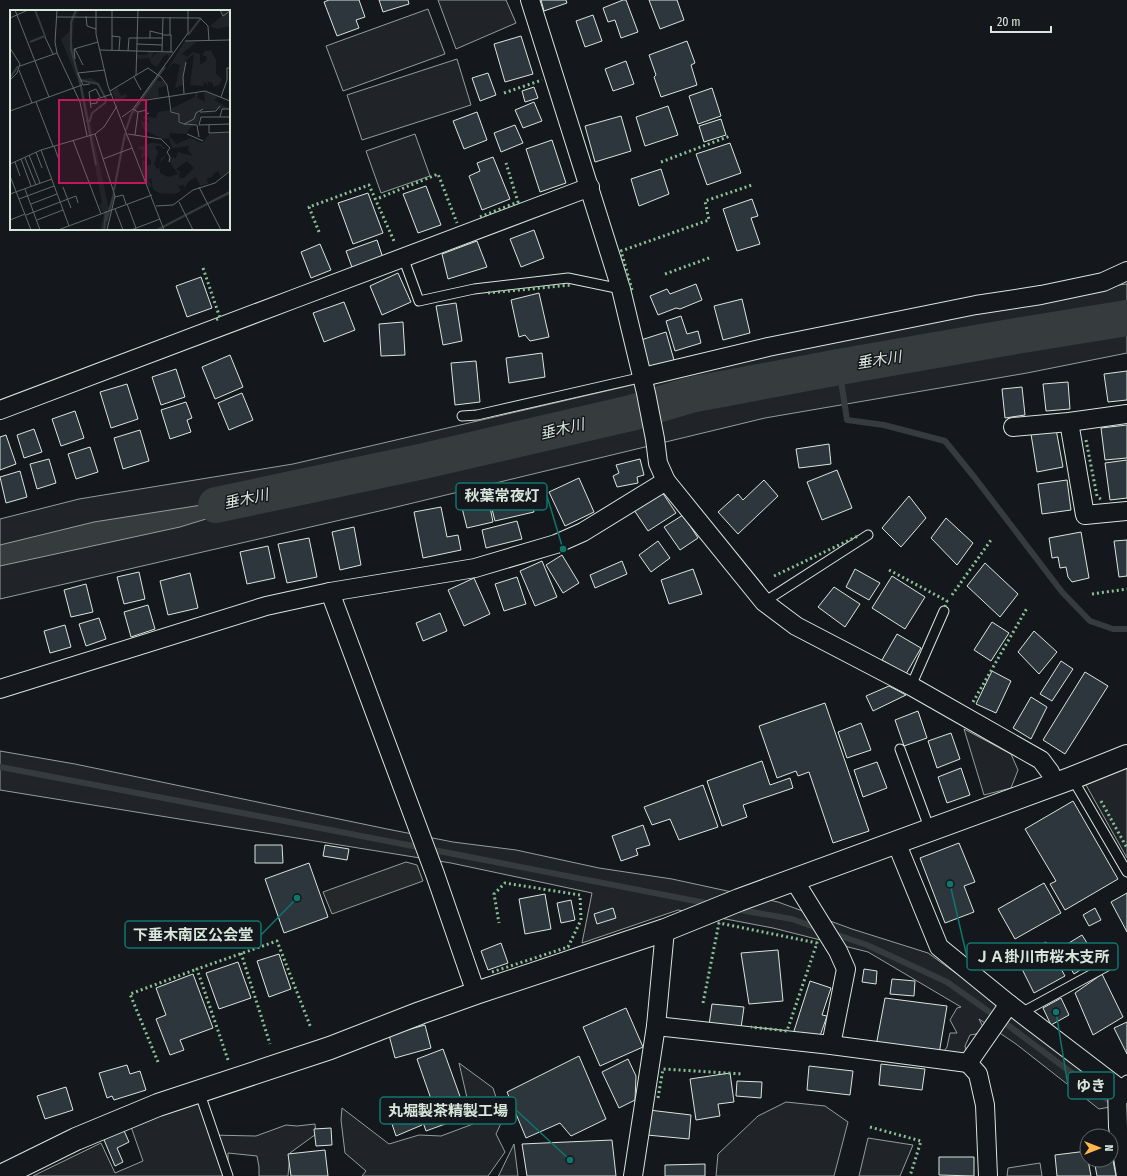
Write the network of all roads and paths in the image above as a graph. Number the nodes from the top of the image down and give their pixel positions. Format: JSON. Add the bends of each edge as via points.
{"nodes":[{"id":1,"x":530,"y":0,"type":"edge"},
{"id":2,"x":590,"y":187,"type":"junction"},
{"id":3,"x":402,"y":257,"type":"junction"},
{"id":4,"x":1127,"y":271,"type":"edge"},
{"id":5,"x":622,"y":289,"type":"junction"},
{"id":6,"x":644,"y":385,"type":"junction"},
{"id":7,"x":0,"y":410,"type":"edge"},
{"id":8,"x":1127,"y":414,"type":"edge"},
{"id":9,"x":462,"y":416,"type":"dead end"},
{"id":10,"x":1069,"y":422,"type":"junction"},
{"id":11,"x":1014,"y":427,"type":"dead end"},
{"id":12,"x":666,"y":481,"type":"junction"},
{"id":13,"x":1127,"y":511,"type":"edge"},
{"id":14,"x":868,"y":535,"type":"dead end"},
{"id":15,"x":330,"y":592,"type":"junction"},
{"id":16,"x":764,"y":602,"type":"junction"},
{"id":17,"x":944,"y":611,"type":"dead end"},
{"id":18,"x":912,"y":686,"type":"junction"},
{"id":19,"x":0,"y":689,"type":"edge"},
{"id":20,"x":900,"y":749,"type":"dead end"},
{"id":21,"x":1127,"y":756,"type":"edge"},
{"id":22,"x":1063,"y":781,"type":"junction"},
{"id":23,"x":930,"y":830,"type":"junction"},
{"id":24,"x":896,"y":842,"type":"junction"},
{"id":25,"x":1127,"y":872,"type":"edge"},
{"id":26,"x":794,"y":880,"type":"junction"},
{"id":27,"x":665,"y":930,"type":"junction"},
{"id":28,"x":1109,"y":965,"type":"dead end"},
{"id":29,"x":476,"y":993,"type":"junction"},
{"id":30,"x":1012,"y":1008,"type":"junction"},
{"id":31,"x":656,"y":1026,"type":"junction"},
{"id":32,"x":831,"y":1045,"type":"junction"},
{"id":33,"x":968,"y":1063,"type":"junction"},
{"id":34,"x":1124,"y":1087,"type":"edge"},
{"id":35,"x":199,"y":1091,"type":"junction"},
{"id":36,"x":1,"y":1176,"type":"edge"},
{"id":37,"x":228,"y":1176,"type":"edge"},
{"id":38,"x":633,"y":1176,"type":"edge"},
{"id":39,"x":988,"y":1176,"type":"edge"},
{"id":40,"x":1126,"y":1176,"type":"edge"}],
"edges":[{"from":1,"to":2,"type":"street"},
{"from":2,"to":3,"type":"street"},
{"from":2,"to":5,"type":"street"},
{"from":3,"to":5,"type":"lane","via":[[419,301],[474,289],[568,278]]},
{"from":3,"to":7,"type":"street"},
{"from":4,"to":6,"type":"street","via":[[1104,282],[1057,292],[976,305],[768,347]]},
{"from":5,"to":6,"type":"street"},
{"from":6,"to":9,"type":"lane"},
{"from":6,"to":12,"type":"street","via":[[658,463]]},
{"from":8,"to":10,"type":"street"},
{"from":10,"to":11,"type":"street"},
{"from":10,"to":13,"type":"street","via":[[1085,515]]},
{"from":12,"to":15,"type":"street","via":[[583,532],[556,544],[475,568]]},
{"from":12,"to":16,"type":"street"},
{"from":14,"to":16,"type":"lane"},
{"from":15,"to":19,"type":"street","via":[[266,606]]},
{"from":15,"to":29,"type":"street","via":[[431,863]]},
{"from":16,"to":18,"type":"street","via":[[796,626]]},
{"from":17,"to":18,"type":"lane"},
{"from":18,"to":22,"type":"street","via":[[1041,760],[1050,772]]},
{"from":20,"to":23,"type":"lane"},
{"from":21,"to":22,"type":"street"},
{"from":22,"to":23,"type":"street"},
{"from":22,"to":25,"type":"lane"},
{"from":23,"to":24,"type":"street"},
{"from":24,"to":26,"type":"street"},
{"from":24,"to":30,"type":"street","via":[[939,947]]},
{"from":26,"to":27,"type":"street"},
{"from":26,"to":32,"type":"street","via":[[838,951],[846,969]]},
{"from":27,"to":29,"type":"street"},
{"from":27,"to":31,"type":"street"},
{"from":28,"to":30,"type":"lane"},
{"from":29,"to":35,"type":"street","via":[[330,1048]]},
{"from":30,"to":33,"type":"street"},
{"from":30,"to":34,"type":"street"},
{"from":31,"to":32,"type":"street"},
{"from":31,"to":38,"type":"street"},
{"from":32,"to":33,"type":"street"},
{"from":33,"to":39,"type":"street","via":[[978,1074],[985,1106]]},
{"from":34,"to":40,"type":"street","via":[[1118,1127]]},
{"from":35,"to":36,"type":"street","via":[[76,1139]]},
{"from":35,"to":37,"type":"lane"}]}
